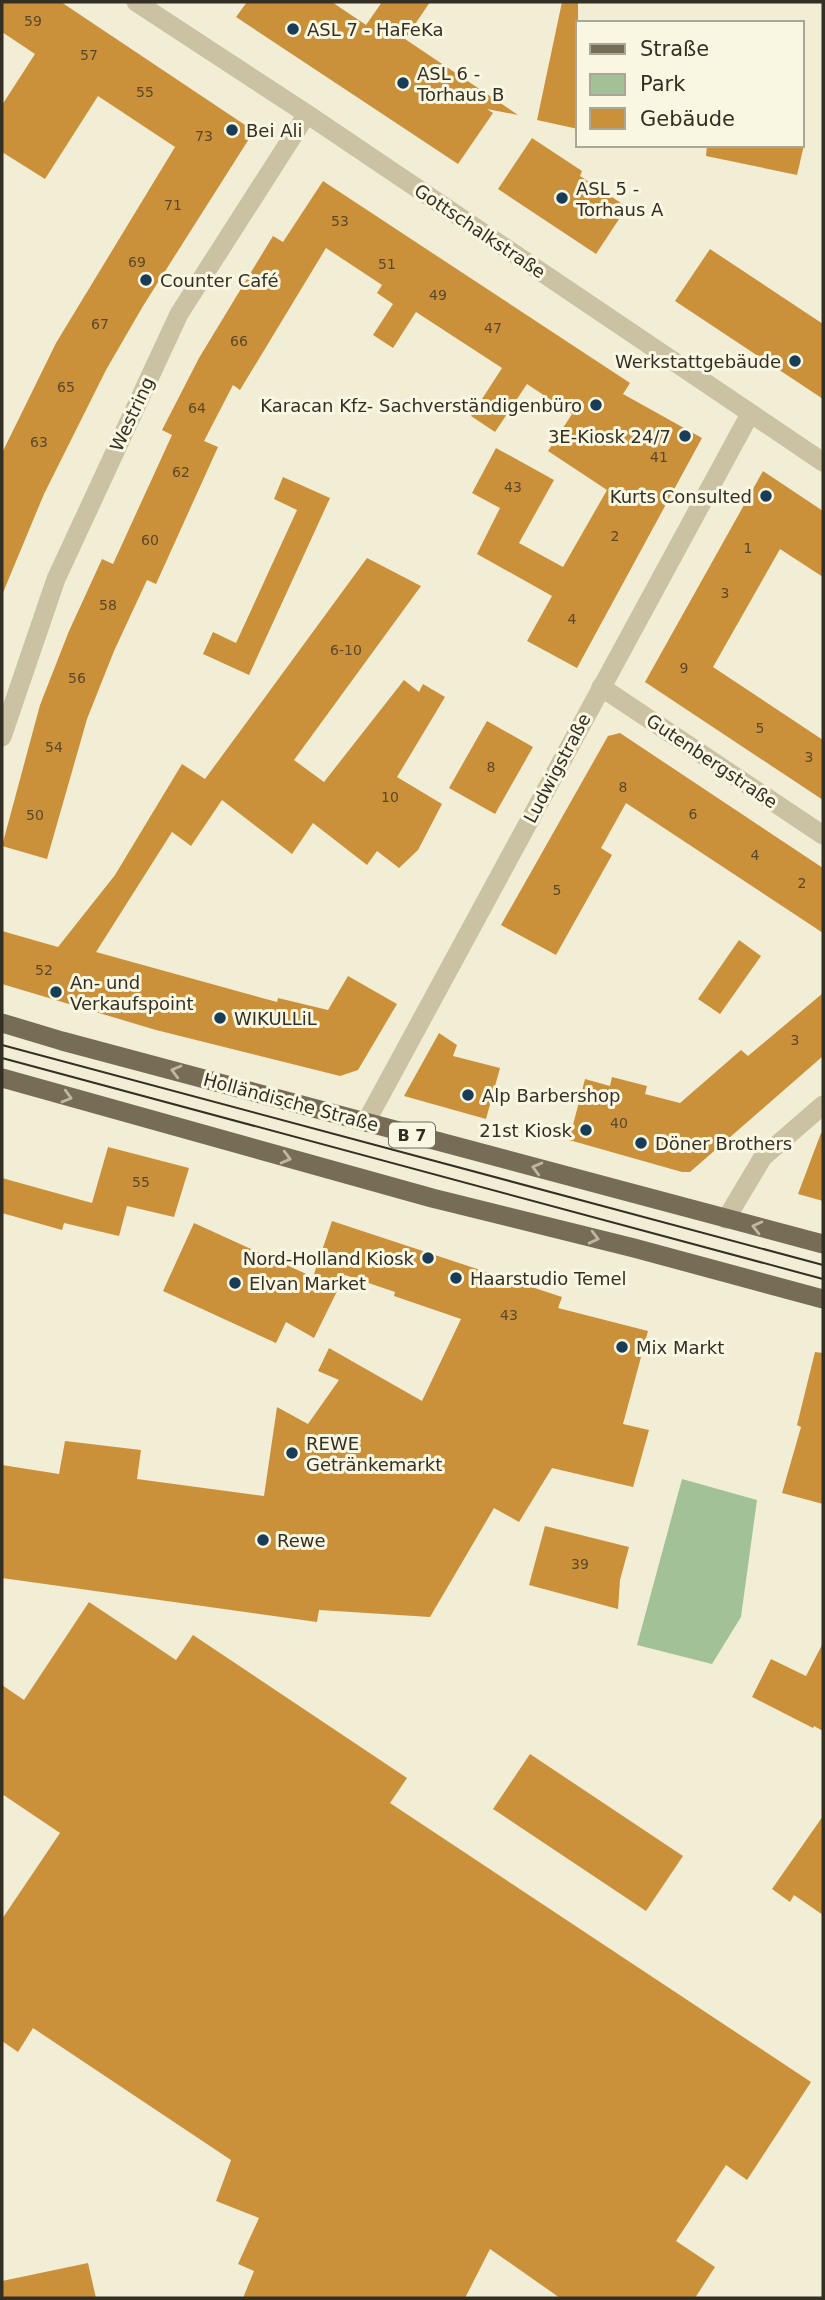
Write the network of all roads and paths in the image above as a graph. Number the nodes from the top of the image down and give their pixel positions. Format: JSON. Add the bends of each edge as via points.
{"nodes":[{"id":1,"x":136,"y":2,"type":"edge"},
{"id":2,"x":307,"y":114,"type":"junction"},
{"id":3,"x":750,"y":414,"type":"junction"},
{"id":4,"x":823,"y":462,"type":"edge"},
{"id":5,"x":601,"y":687,"type":"junction"},
{"id":6,"x":2,"y":737,"type":"edge"},
{"id":7,"x":823,"y":835,"type":"edge"},
{"id":8,"x":2,"y":1023,"type":"edge"},
{"id":9,"x":2,"y":1078,"type":"edge"},
{"id":10,"x":823,"y":1105,"type":"edge"},
{"id":11,"x":366,"y":1122,"type":"junction"},
{"id":12,"x":726,"y":1219,"type":"junction"},
{"id":13,"x":823,"y":1244,"type":"edge"},
{"id":14,"x":823,"y":1299,"type":"edge"}],
"edges":[{"from":1,"to":2,"type":"street","name":"Gottschalkstraße"},
{"from":2,"to":3,"type":"street","name":"Gottschalkstraße"},
{"from":2,"to":6,"type":"street","name":"Westring","via":[[179,314],[56,579]]},
{"from":3,"to":4,"type":"street","name":"Gottschalkstraße"},
{"from":3,"to":5,"type":"street","name":"Ludwigstraße"},
{"from":5,"to":7,"type":"street","name":"Gutenbergstraße"},
{"from":5,"to":11,"type":"street","name":"Ludwigstraße"},
{"from":11,"to":8,"type":"main road","name":"Holländische Straße","number":"B 7","one_way":true},
{"from":9,"to":14,"type":"main road","one_way":true,"via":[[408,1191]]},
{"from":10,"to":12,"type":"street","via":[[763,1157]]},
{"from":12,"to":11,"type":"main road","name":"Holländische Straße","number":"B 7","one_way":true},
{"from":13,"to":12,"type":"main road","name":"Holländische Straße","number":"B 7","one_way":true}]}
